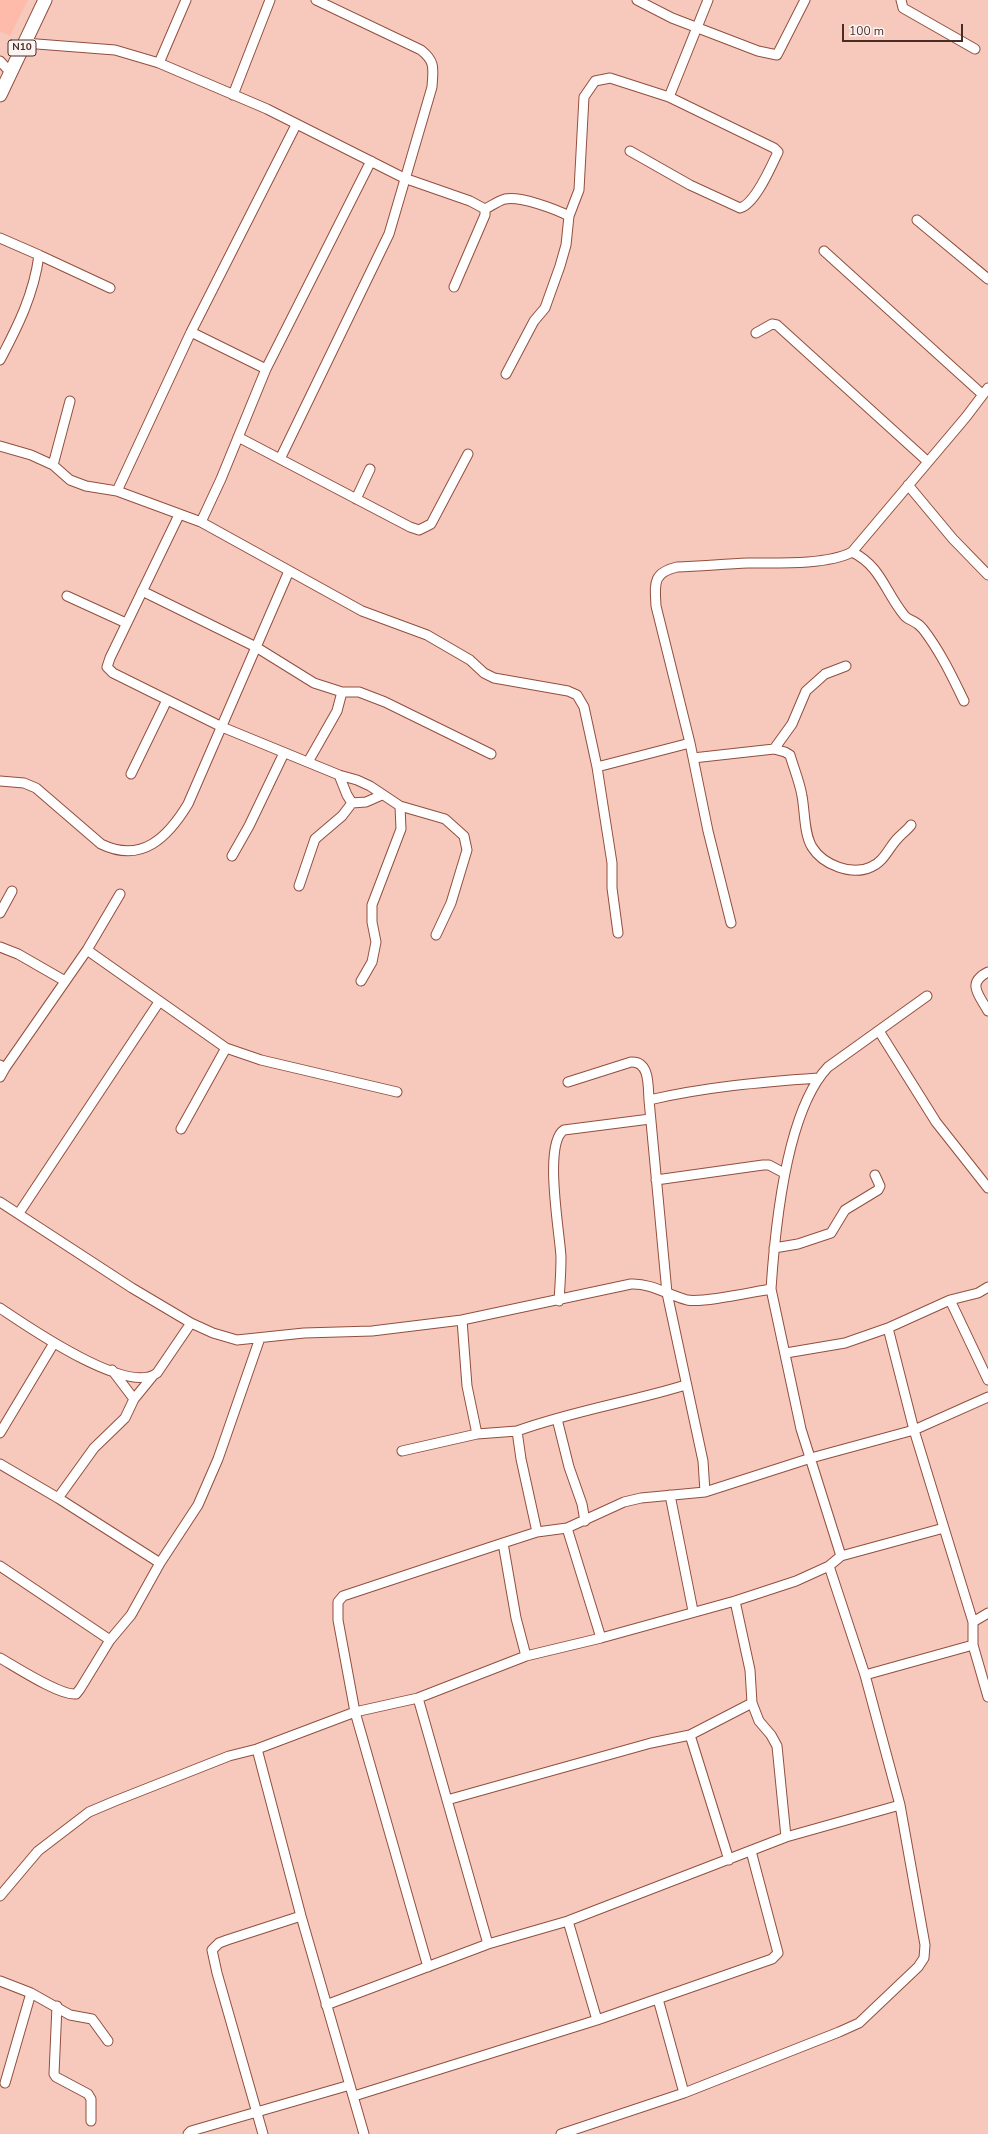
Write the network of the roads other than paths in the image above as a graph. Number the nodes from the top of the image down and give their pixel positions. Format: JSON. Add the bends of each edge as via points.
{"nodes":[{"id":1,"x":45,"y":0,"type":"edge"},
{"id":2,"x":186,"y":0,"type":"edge"},
{"id":3,"x":270,"y":0,"type":"edge"},
{"id":4,"x":316,"y":0,"type":"edge"},
{"id":5,"x":638,"y":0,"type":"edge"},
{"id":6,"x":708,"y":0,"type":"edge"},
{"id":7,"x":805,"y":0,"type":"edge"},
{"id":8,"x":901,"y":0,"type":"edge"},
{"id":9,"x":697,"y":26,"type":"junction"},
{"id":10,"x":24,"y":43,"type":"junction"},
{"id":11,"x":975,"y":49,"type":"dead end"},
{"id":12,"x":0,"y":61,"type":"edge"},
{"id":13,"x":159,"y":63,"type":"junction"},
{"id":14,"x":11,"y":73,"type":"junction"},
{"id":15,"x":233,"y":95,"type":"junction"},
{"id":16,"x":0,"y":96,"type":"edge"},
{"id":17,"x":669,"y":97,"type":"junction"},
{"id":18,"x":296,"y":125,"type":"junction"},
{"id":19,"x":630,"y":151,"type":"dead end"},
{"id":20,"x":371,"y":161,"type":"junction"},
{"id":21,"x":404,"y":178,"type":"junction"},
{"id":22,"x":485,"y":209,"type":"junction"},
{"id":23,"x":569,"y":216,"type":"junction"},
{"id":24,"x":918,"y":220,"type":"dead end"},
{"id":25,"x":0,"y":238,"type":"edge"},
{"id":26,"x":824,"y":250,"type":"dead end"},
{"id":27,"x":39,"y":255,"type":"junction"},
{"id":28,"x":988,"y":279,"type":"edge"},
{"id":29,"x":454,"y":287,"type":"dead end"},
{"id":30,"x":110,"y":288,"type":"dead end"},
{"id":31,"x":191,"y":332,"type":"junction"},
{"id":32,"x":756,"y":333,"type":"dead end"},
{"id":33,"x":0,"y":360,"type":"edge"},
{"id":34,"x":266,"y":369,"type":"junction"},
{"id":35,"x":506,"y":374,"type":"dead end"},
{"id":36,"x":985,"y":391,"type":"edge"},
{"id":37,"x":70,"y":401,"type":"dead end"},
{"id":38,"x":238,"y":437,"type":"junction"},
{"id":39,"x":0,"y":446,"type":"edge"},
{"id":40,"x":468,"y":454,"type":"dead end"},
{"id":41,"x":280,"y":459,"type":"junction"},
{"id":42,"x":927,"y":461,"type":"junction"},
{"id":43,"x":53,"y":466,"type":"junction"},
{"id":44,"x":370,"y":469,"type":"dead end"},
{"id":45,"x":908,"y":486,"type":"junction"},
{"id":46,"x":117,"y":492,"type":"junction"},
{"id":47,"x":356,"y":499,"type":"junction"},
{"id":48,"x":179,"y":515,"type":"junction"},
{"id":49,"x":200,"y":522,"type":"junction"},
{"id":50,"x":852,"y":552,"type":"junction"},
{"id":51,"x":289,"y":571,"type":"junction"},
{"id":52,"x":988,"y":575,"type":"edge"},
{"id":53,"x":142,"y":591,"type":"junction"},
{"id":54,"x":67,"y":596,"type":"dead end"},
{"id":55,"x":126,"y":623,"type":"junction"},
{"id":56,"x":256,"y":647,"type":"junction"},
{"id":57,"x":846,"y":666,"type":"dead end"},
{"id":58,"x":342,"y":692,"type":"junction"},
{"id":59,"x":167,"y":700,"type":"junction"},
{"id":60,"x":964,"y":701,"type":"dead end"},
{"id":61,"x":222,"y":727,"type":"junction"},
{"id":62,"x":690,"y":743,"type":"junction"},
{"id":63,"x":774,"y":749,"type":"junction"},
{"id":64,"x":284,"y":753,"type":"junction"},
{"id":65,"x":491,"y":754,"type":"dead end"},
{"id":66,"x":693,"y":758,"type":"junction"},
{"id":67,"x":308,"y":762,"type":"junction"},
{"id":68,"x":597,"y":767,"type":"junction"},
{"id":69,"x":131,"y":774,"type":"dead end"},
{"id":70,"x":339,"y":775,"type":"junction"},
{"id":71,"x":0,"y":781,"type":"edge"},
{"id":72,"x":382,"y":795,"type":"junction"},
{"id":73,"x":352,"y":802,"type":"junction"},
{"id":74,"x":400,"y":806,"type":"junction"},
{"id":75,"x":911,"y":825,"type":"dead end"},
{"id":76,"x":232,"y":856,"type":"dead end"},
{"id":77,"x":299,"y":886,"type":"dead end"},
{"id":78,"x":12,"y":891,"type":"dead end"},
{"id":79,"x":120,"y":894,"type":"dead end"},
{"id":80,"x":0,"y":913,"type":"edge"},
{"id":81,"x":731,"y":924,"type":"dead end"},
{"id":82,"x":618,"y":933,"type":"dead end"},
{"id":83,"x":436,"y":935,"type":"dead end"},
{"id":84,"x":0,"y":947,"type":"edge"},
{"id":85,"x":86,"y":950,"type":"junction"},
{"id":86,"x":988,"y":972,"type":"edge"},
{"id":87,"x":65,"y":981,"type":"junction"},
{"id":88,"x":361,"y":981,"type":"dead end"},
{"id":89,"x":927,"y":996,"type":"dead end"},
{"id":90,"x":159,"y":1002,"type":"junction"},
{"id":91,"x":988,"y":1011,"type":"edge"},
{"id":92,"x":879,"y":1031,"type":"junction"},
{"id":93,"x":226,"y":1048,"type":"junction"},
{"id":94,"x":2,"y":1067,"type":"edge"},
{"id":95,"x":0,"y":1077,"type":"edge"},
{"id":96,"x":818,"y":1078,"type":"junction"},
{"id":97,"x":568,"y":1082,"type":"dead end"},
{"id":98,"x":398,"y":1092,"type":"dead end"},
{"id":99,"x":649,"y":1100,"type":"junction"},
{"id":100,"x":650,"y":1119,"type":"junction"},
{"id":101,"x":181,"y":1129,"type":"dead end"},
{"id":102,"x":784,"y":1173,"type":"junction"},
{"id":103,"x":875,"y":1175,"type":"dead end"},
{"id":104,"x":656,"y":1180,"type":"junction"},
{"id":105,"x":988,"y":1188,"type":"edge"},
{"id":106,"x":0,"y":1202,"type":"edge"},
{"id":107,"x":19,"y":1213,"type":"junction"},
{"id":108,"x":774,"y":1248,"type":"junction"},
{"id":109,"x":988,"y":1287,"type":"edge"},
{"id":110,"x":770,"y":1289,"type":"junction"},
{"id":111,"x":667,"y":1293,"type":"junction"},
{"id":112,"x":950,"y":1300,"type":"junction"},
{"id":113,"x":559,"y":1301,"type":"junction"},
{"id":114,"x":0,"y":1308,"type":"edge"},
{"id":115,"x":462,"y":1320,"type":"junction"},
{"id":116,"x":191,"y":1322,"type":"junction"},
{"id":117,"x":888,"y":1328,"type":"junction"},
{"id":118,"x":260,"y":1338,"type":"junction"},
{"id":119,"x":54,"y":1343,"type":"junction"},
{"id":120,"x":786,"y":1352,"type":"junction"},
{"id":121,"x":112,"y":1370,"type":"junction"},
{"id":122,"x":152,"y":1377,"type":"junction"},
{"id":123,"x":988,"y":1380,"type":"edge"},
{"id":124,"x":686,"y":1385,"type":"junction"},
{"id":125,"x":988,"y":1397,"type":"edge"},
{"id":126,"x":134,"y":1399,"type":"junction"},
{"id":127,"x":557,"y":1418,"type":"junction"},
{"id":128,"x":914,"y":1430,"type":"junction"},
{"id":129,"x":517,"y":1431,"type":"junction"},
{"id":130,"x":0,"y":1433,"type":"edge"},
{"id":131,"x":477,"y":1434,"type":"junction"},
{"id":132,"x":402,"y":1451,"type":"dead end"},
{"id":133,"x":811,"y":1458,"type":"junction"},
{"id":134,"x":0,"y":1464,"type":"edge"},
{"id":135,"x":706,"y":1492,"type":"junction"},
{"id":136,"x":670,"y":1495,"type":"junction"},
{"id":137,"x":58,"y":1498,"type":"junction"},
{"id":138,"x":585,"y":1521,"type":"junction"},
{"id":139,"x":567,"y":1528,"type":"junction"},
{"id":140,"x":944,"y":1528,"type":"junction"},
{"id":141,"x":537,"y":1532,"type":"junction"},
{"id":142,"x":503,"y":1543,"type":"junction"},
{"id":143,"x":841,"y":1556,"type":"junction"},
{"id":144,"x":160,"y":1563,"type":"junction"},
{"id":145,"x":0,"y":1566,"type":"edge"},
{"id":146,"x":829,"y":1566,"type":"junction"},
{"id":147,"x":735,"y":1601,"type":"junction"},
{"id":148,"x":693,"y":1611,"type":"junction"},
{"id":149,"x":988,"y":1614,"type":"edge"},
{"id":150,"x":973,"y":1622,"type":"junction"},
{"id":151,"x":600,"y":1638,"type":"junction"},
{"id":152,"x":110,"y":1640,"type":"junction"},
{"id":153,"x":973,"y":1645,"type":"junction"},
{"id":154,"x":526,"y":1656,"type":"junction"},
{"id":155,"x":0,"y":1658,"type":"edge"},
{"id":156,"x":865,"y":1675,"type":"junction"},
{"id":157,"x":988,"y":1697,"type":"edge"},
{"id":158,"x":418,"y":1698,"type":"junction"},
{"id":159,"x":752,"y":1703,"type":"junction"},
{"id":160,"x":355,"y":1712,"type":"junction"},
{"id":161,"x":690,"y":1734,"type":"junction"},
{"id":162,"x":258,"y":1749,"type":"junction"},
{"id":163,"x":447,"y":1800,"type":"junction"},
{"id":164,"x":900,"y":1805,"type":"junction"},
{"id":165,"x":786,"y":1837,"type":"junction"},
{"id":166,"x":751,"y":1851,"type":"junction"},
{"id":167,"x":729,"y":1860,"type":"junction"},
{"id":168,"x":0,"y":1896,"type":"edge"},
{"id":169,"x":301,"y":1916,"type":"junction"},
{"id":170,"x":568,"y":1921,"type":"junction"},
{"id":171,"x":488,"y":1944,"type":"junction"},
{"id":172,"x":428,"y":1967,"type":"junction"},
{"id":173,"x":0,"y":1981,"type":"edge"},
{"id":174,"x":31,"y":1994,"type":"junction"},
{"id":175,"x":658,"y":1999,"type":"junction"},
{"id":176,"x":326,"y":2005,"type":"junction"},
{"id":177,"x":57,"y":2006,"type":"junction"},
{"id":178,"x":597,"y":2020,"type":"junction"},
{"id":179,"x":108,"y":2041,"type":"dead end"},
{"id":180,"x":5,"y":2082,"type":"dead end"},
{"id":181,"x":350,"y":2085,"type":"junction"},
{"id":182,"x":684,"y":2093,"type":"junction"},
{"id":183,"x":354,"y":2096,"type":"junction"},
{"id":184,"x":256,"y":2111,"type":"junction"},
{"id":185,"x":91,"y":2121,"type":"dead end"},
{"id":186,"x":188,"y":2134,"type":"edge"},
{"id":187,"x":263,"y":2134,"type":"edge"},
{"id":188,"x":364,"y":2134,"type":"edge"},
{"id":189,"x":560,"y":2134,"type":"edge"}],
"edges":[{"from":1,"to":10,"type":"highway","number":"N10"},
{"from":2,"to":13,"type":"street"},
{"from":3,"to":15,"type":"street"},
{"from":4,"to":21,"type":"street","via":[[421,50],[430,57],[433,68],[432,86]]},
{"from":5,"to":9,"type":"street","via":[[672,18]]},
{"from":6,"to":9,"type":"street"},
{"from":7,"to":9,"type":"street","via":[[777,55],[758,51]]},
{"from":8,"to":11,"type":"street","via":[[903,8]]},
{"from":9,"to":17,"type":"street"},
{"from":10,"to":13,"type":"street","via":[[115,50]]},
{"from":10,"to":14,"type":"highway","number":"N10"},
{"from":12,"to":14,"type":"street"},
{"from":13,"to":15,"type":"street"},
{"from":14,"to":16,"type":"highway","number":"N10"},
{"from":15,"to":18,"type":"street","via":[[267,108]]},
{"from":17,"to":19,"type":"street","via":[[778,152],[749,204],[740,208],[729,204]]},
{"from":17,"to":23,"type":"street","via":[[610,78],[595,81],[584,97],[579,190]]},
{"from":18,"to":20,"type":"street"},
{"from":18,"to":31,"type":"street"},
{"from":20,"to":21,"type":"street"},
{"from":20,"to":34,"type":"street"},
{"from":21,"to":22,"type":"street","via":[[470,201]]},
{"from":21,"to":41,"type":"street","via":[[389,234]]},
{"from":22,"to":23,"type":"street","via":[[506,199],[520,199],[558,210]]},
{"from":22,"to":29,"type":"street","via":[[485,216]]},
{"from":23,"to":35,"type":"street","via":[[562,259],[545,308],[534,321]]},
{"from":24,"to":28,"type":"street"},
{"from":25,"to":27,"type":"street"},
{"from":26,"to":36,"type":"street"},
{"from":27,"to":30,"type":"street"},
{"from":27,"to":33,"type":"street","via":[[30,298]]},
{"from":31,"to":34,"type":"street"},
{"from":31,"to":46,"type":"street"},
{"from":32,"to":42,"type":"street","via":[[772,324],[777,325]]},
{"from":34,"to":38,"type":"street"},
{"from":36,"to":42,"type":"street"},
{"from":37,"to":43,"type":"street"},
{"from":38,"to":41,"type":"street"},
{"from":38,"to":49,"type":"street"},
{"from":39,"to":43,"type":"street","via":[[31,455]]},
{"from":40,"to":47,"type":"street","via":[[431,524],[425,528],[419,530],[410,527]]},
{"from":41,"to":47,"type":"street"},
{"from":42,"to":45,"type":"street"},
{"from":43,"to":46,"type":"street","via":[[70,480]]},
{"from":44,"to":47,"type":"street"},
{"from":45,"to":50,"type":"street"},
{"from":45,"to":52,"type":"street","via":[[953,540]]},
{"from":46,"to":48,"type":"street"},
{"from":48,"to":49,"type":"street"},
{"from":48,"to":53,"type":"street"},
{"from":49,"to":51,"type":"street"},
{"from":50,"to":60,"type":"street","via":[[864,558],[873,567],[904,617],[916,621],[923,629],[944,660]]},
{"from":50,"to":62,"type":"street","via":[[833,559],[678,567],[667,569],[659,575],[655,584],[656,606]]},
{"from":51,"to":56,"type":"street"},
{"from":51,"to":68,"type":"street","via":[[362,611],[427,635],[470,660],[494,678],[568,691],[577,695],[584,707]]},
{"from":53,"to":55,"type":"street"},
{"from":53,"to":56,"type":"street"},
{"from":54,"to":55,"type":"street"},
{"from":55,"to":59,"type":"street","via":[[108,667],[113,673]]},
{"from":56,"to":58,"type":"street","via":[[301,677]]},
{"from":56,"to":61,"type":"street"},
{"from":57,"to":63,"type":"street","via":[[825,674],[806,691],[792,724]]},
{"from":58,"to":65,"type":"street","via":[[359,692],[385,702]]},
{"from":58,"to":67,"type":"street","via":[[337,711]]},
{"from":59,"to":61,"type":"street"},
{"from":59,"to":69,"type":"street"},
{"from":61,"to":64,"type":"street"},
{"from":61,"to":71,"type":"street","via":[[188,804],[174,827],[156,843],[134,851],[113,850],[101,844],[36,788],[24,783]]},
{"from":62,"to":66,"type":"street"},
{"from":62,"to":68,"type":"street"},
{"from":63,"to":66,"type":"street"},
{"from":63,"to":75,"type":"street","via":[[790,755],[802,795],[811,846],[816,854],[827,862],[842,869],[859,870],[872,867]]},
{"from":64,"to":67,"type":"street"},
{"from":64,"to":76,"type":"street"},
{"from":66,"to":81,"type":"street"},
{"from":67,"to":70,"type":"street"},
{"from":68,"to":82,"type":"street","via":[[612,863],[612,888]]},
{"from":70,"to":72,"type":"street","via":[[357,780]]},
{"from":70,"to":73,"type":"street"},
{"from":72,"to":73,"type":"street","via":[[366,802]]},
{"from":72,"to":74,"type":"street"},
{"from":73,"to":77,"type":"street","via":[[342,816],[315,839]]},
{"from":74,"to":83,"type":"street","via":[[446,819],[464,836],[467,850],[451,903]]},
{"from":74,"to":88,"type":"street","via":[[402,829],[372,904],[376,942],[372,962]]},
{"from":78,"to":80,"type":"street"},
{"from":79,"to":85,"type":"street"},
{"from":84,"to":87,"type":"street","via":[[18,954]]},
{"from":85,"to":87,"type":"street"},
{"from":85,"to":90,"type":"street"},
{"from":86,"to":91,"type":"street","via":[[975,982],[976,990]]},
{"from":87,"to":94,"type":"street"},
{"from":89,"to":92,"type":"street"},
{"from":90,"to":93,"type":"street"},
{"from":90,"to":107,"type":"street"},
{"from":92,"to":96,"type":"street","via":[[828,1067]]},
{"from":92,"to":105,"type":"street","via":[[936,1122]]},
{"from":93,"to":98,"type":"street","via":[[261,1060]]},
{"from":93,"to":101,"type":"street"},
{"from":94,"to":95,"type":"street"},
{"from":96,"to":99,"type":"street","via":[[762,1081]]},
{"from":96,"to":102,"type":"street","via":[[808,1097]]},
{"from":97,"to":99,"type":"street","via":[[637,1062],[642,1064],[646,1071]]},
{"from":99,"to":100,"type":"street"},
{"from":100,"to":104,"type":"street"},
{"from":100,"to":113,"type":"street","via":[[564,1130],[558,1136],[553,1171],[561,1258]]},
{"from":102,"to":104,"type":"street","via":[[769,1165],[763,1165]]},
{"from":102,"to":108,"type":"street"},
{"from":103,"to":108,"type":"street","via":[[880,1186],[878,1190],[845,1210],[831,1233],[798,1244]]},
{"from":104,"to":111,"type":"street"},
{"from":106,"to":107,"type":"street"},
{"from":107,"to":116,"type":"street","via":[[132,1288]]},
{"from":108,"to":110,"type":"street"},
{"from":109,"to":112,"type":"street","via":[[978,1293]]},
{"from":110,"to":111,"type":"street","via":[[702,1300],[688,1300]]},
{"from":110,"to":120,"type":"street"},
{"from":111,"to":113,"type":"street","via":[[648,1285],[631,1284]]},
{"from":111,"to":124,"type":"street"},
{"from":112,"to":117,"type":"street"},
{"from":112,"to":123,"type":"street"},
{"from":113,"to":115,"type":"street"},
{"from":114,"to":119,"type":"street"},
{"from":115,"to":118,"type":"street","via":[[372,1331],[304,1333]]},
{"from":115,"to":131,"type":"street","via":[[467,1386]]},
{"from":116,"to":118,"type":"street","via":[[225,1338]]},
{"from":116,"to":122,"type":"street"},
{"from":117,"to":120,"type":"street","via":[[845,1343]]},
{"from":117,"to":128,"type":"street"},
{"from":118,"to":144,"type":"street","via":[[210,1481],[198,1505]]},
{"from":119,"to":121,"type":"street","via":[[96,1365]]},
{"from":119,"to":130,"type":"street"},
{"from":120,"to":133,"type":"street","via":[[801,1430]]},
{"from":121,"to":122,"type":"street","via":[[135,1377]]},
{"from":121,"to":126,"type":"street"},
{"from":122,"to":126,"type":"street"},
{"from":124,"to":127,"type":"street"},
{"from":124,"to":135,"type":"street","via":[[703,1462]]},
{"from":125,"to":128,"type":"street"},
{"from":126,"to":137,"type":"street","via":[[125,1418],[94,1448]]},
{"from":127,"to":129,"type":"street"},
{"from":127,"to":138,"type":"street"},
{"from":128,"to":133,"type":"street"},
{"from":128,"to":140,"type":"street"},
{"from":129,"to":131,"type":"street"},
{"from":129,"to":141,"type":"street"},
{"from":131,"to":132,"type":"street"},
{"from":133,"to":135,"type":"street"},
{"from":133,"to":143,"type":"street"},
{"from":134,"to":137,"type":"street"},
{"from":135,"to":136,"type":"street"},
{"from":136,"to":138,"type":"street","via":[[624,1502]]},
{"from":136,"to":148,"type":"street"},
{"from":137,"to":144,"type":"street"},
{"from":138,"to":139,"type":"street"},
{"from":139,"to":141,"type":"street"},
{"from":139,"to":151,"type":"street"},
{"from":140,"to":143,"type":"street"},
{"from":140,"to":150,"type":"street"},
{"from":141,"to":142,"type":"street"},
{"from":142,"to":154,"type":"street","via":[[516,1618]]},
{"from":142,"to":160,"type":"street","via":[[343,1596],[338,1602],[338,1620]]},
{"from":143,"to":146,"type":"street"},
{"from":144,"to":152,"type":"street","via":[[131,1615]]},
{"from":145,"to":152,"type":"street"},
{"from":146,"to":147,"type":"street","via":[[796,1581]]},
{"from":146,"to":156,"type":"street"},
{"from":147,"to":148,"type":"street"},
{"from":147,"to":159,"type":"street","via":[[750,1670]]},
{"from":148,"to":151,"type":"street"},
{"from":149,"to":150,"type":"street"},
{"from":150,"to":153,"type":"street"},
{"from":151,"to":154,"type":"street"},
{"from":152,"to":155,"type":"street","via":[[76,1694],[44,1683]]},
{"from":153,"to":156,"type":"street"},
{"from":153,"to":157,"type":"street"},
{"from":154,"to":158,"type":"street"},
{"from":156,"to":164,"type":"street"},
{"from":158,"to":160,"type":"street"},
{"from":158,"to":163,"type":"street"},
{"from":159,"to":161,"type":"street"},
{"from":159,"to":165,"type":"street","via":[[759,1721],[772,1735],[777,1746]]},
{"from":160,"to":162,"type":"street"},
{"from":160,"to":172,"type":"street"},
{"from":161,"to":163,"type":"street"},
{"from":161,"to":167,"type":"street"},
{"from":162,"to":168,"type":"street","via":[[229,1756],[89,1812],[38,1851]]},
{"from":162,"to":169,"type":"street"},
{"from":163,"to":171,"type":"street"},
{"from":164,"to":165,"type":"street"},
{"from":164,"to":182,"type":"street","via":[[925,1945],[924,1958],[918,1967],[859,2023]]},
{"from":165,"to":166,"type":"street"},
{"from":166,"to":167,"type":"street"},
{"from":166,"to":175,"type":"street","via":[[778,1953],[772,1959]]},
{"from":167,"to":170,"type":"street"},
{"from":169,"to":176,"type":"street"},
{"from":169,"to":184,"type":"street","via":[[227,1940],[212,1950]]},
{"from":170,"to":171,"type":"street"},
{"from":170,"to":178,"type":"street"},
{"from":171,"to":172,"type":"street"},
{"from":172,"to":176,"type":"street"},
{"from":173,"to":174,"type":"street"},
{"from":174,"to":177,"type":"street"},
{"from":174,"to":180,"type":"street"},
{"from":175,"to":178,"type":"street"},
{"from":175,"to":182,"type":"street"},
{"from":176,"to":181,"type":"street"},
{"from":177,"to":179,"type":"street","via":[[70,2015],[92,2019]]},
{"from":177,"to":185,"type":"street","via":[[54,2074],[88,2094],[91,2099]]},
{"from":178,"to":183,"type":"street"},
{"from":181,"to":183,"type":"street"},
{"from":181,"to":184,"type":"street"},
{"from":182,"to":189,"type":"street"},
{"from":183,"to":188,"type":"street"},
{"from":184,"to":186,"type":"street"},
{"from":184,"to":187,"type":"street"}]}
